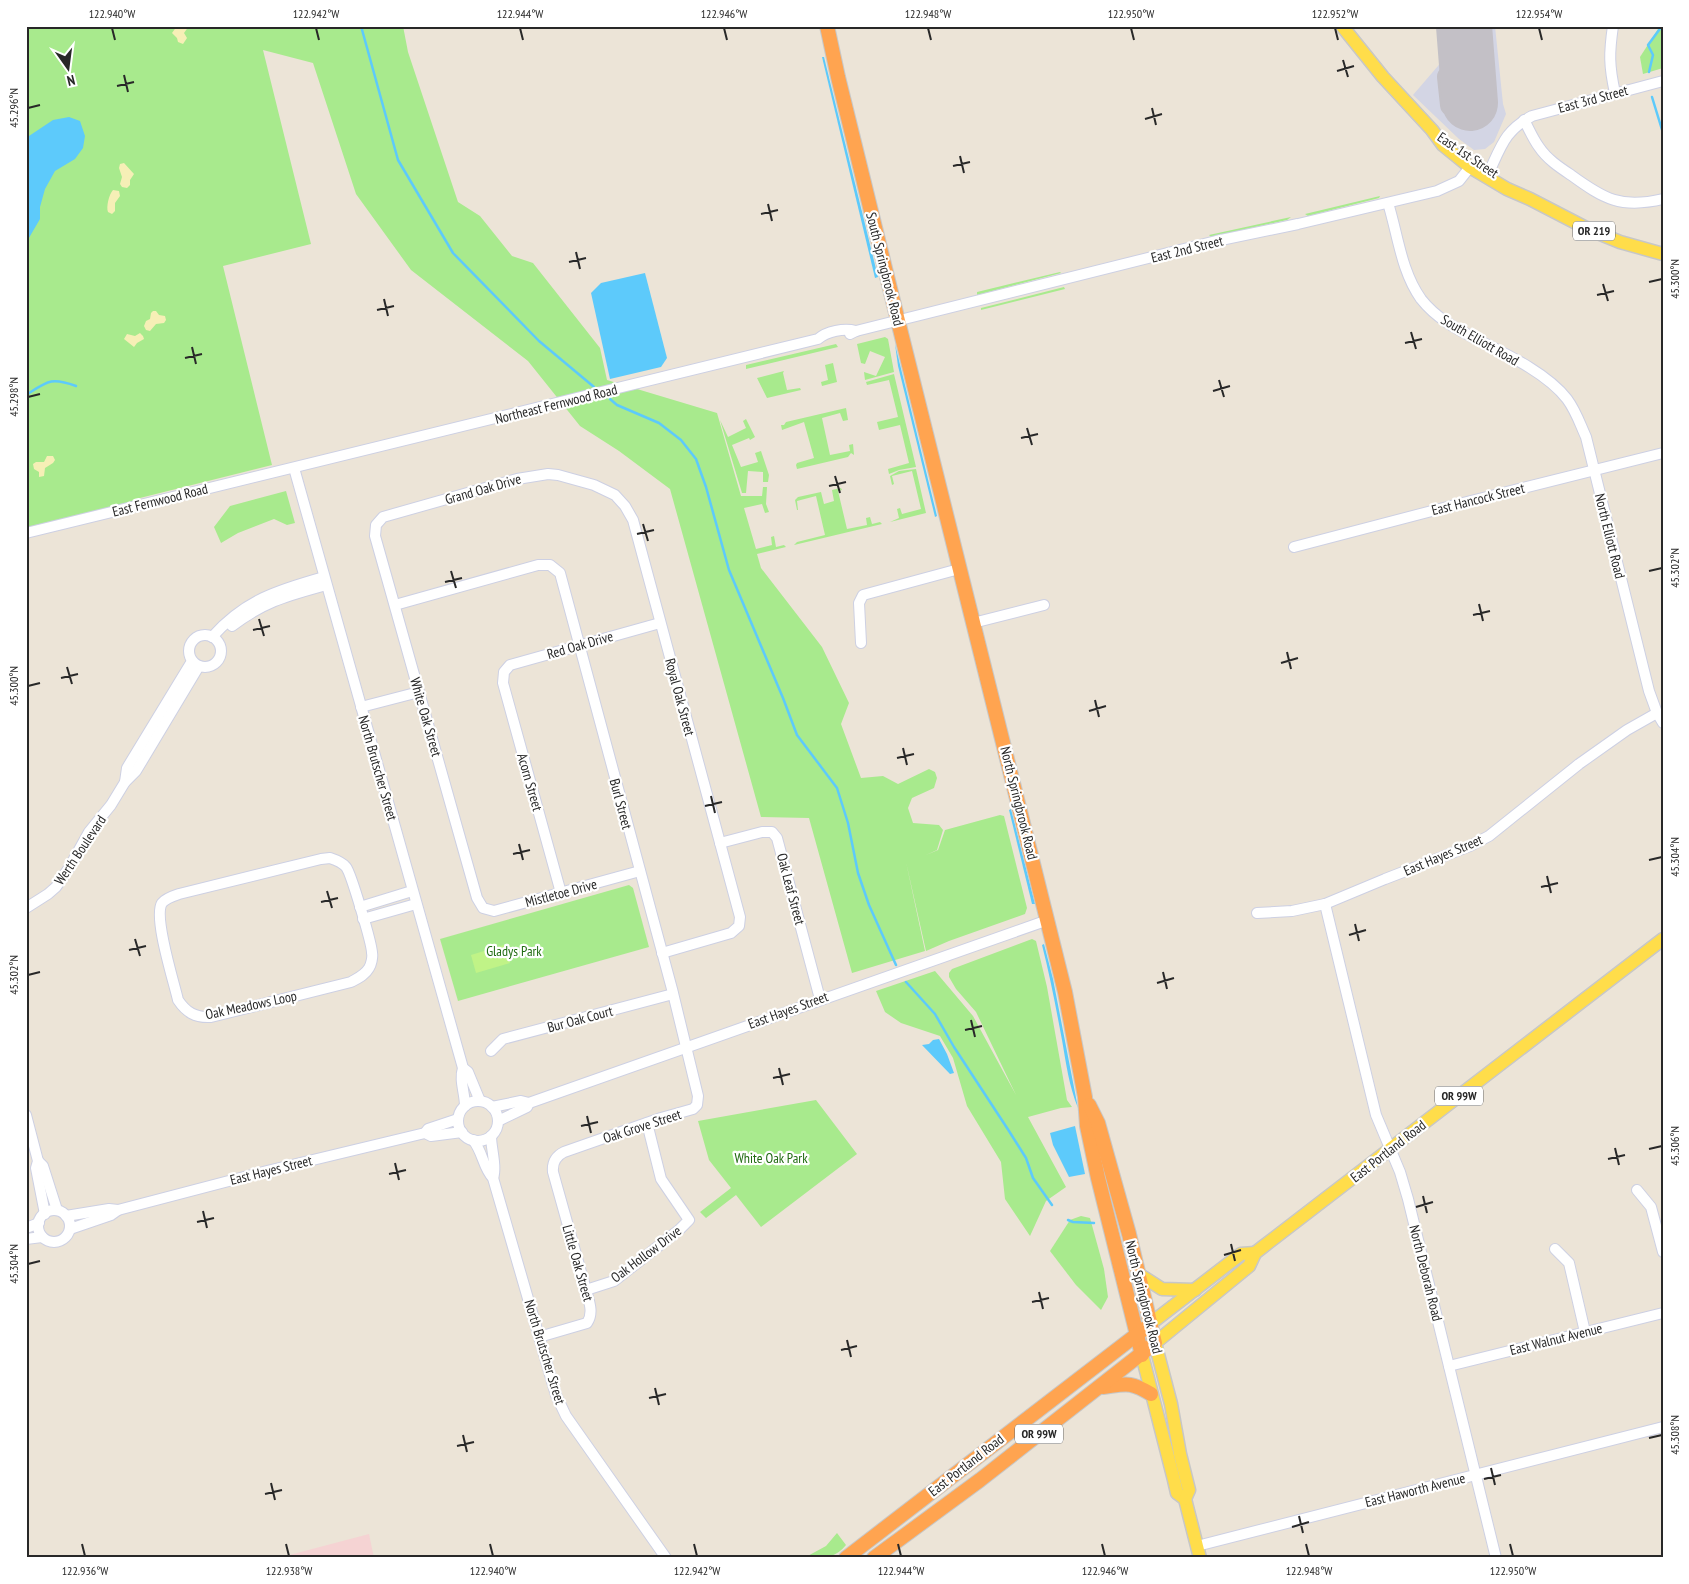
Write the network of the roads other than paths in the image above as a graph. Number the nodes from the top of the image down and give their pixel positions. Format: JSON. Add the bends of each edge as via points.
{"nodes":[{"id":1,"x":828,"y":26,"type":"edge"},
{"id":2,"x":1342,"y":26,"type":"edge"},
{"id":3,"x":1613,"y":26,"type":"edge"},
{"id":4,"x":1663,"y":81,"type":"edge"},
{"id":5,"x":1615,"y":93,"type":"junction"},
{"id":6,"x":1524,"y":120,"type":"junction"},
{"id":7,"x":1432,"y":130,"type":"junction"},
{"id":8,"x":1470,"y":167,"type":"junction"},
{"id":9,"x":1490,"y":170,"type":"junction"},
{"id":10,"x":1530,"y":198,"type":"junction"},
{"id":11,"x":1663,"y":199,"type":"edge"},
{"id":12,"x":1388,"y":202,"type":"junction"},
{"id":13,"x":1663,"y":254,"type":"edge"},
{"id":14,"x":898,"y":321,"type":"junction"},
{"id":15,"x":1528,"y":367,"type":"joint"},
{"id":16,"x":1663,"y":453,"type":"edge"},
{"id":17,"x":294,"y":468,"type":"junction"},
{"id":18,"x":1594,"y":470,"type":"junction"},
{"id":19,"x":594,"y":485,"type":"joint"},
{"id":20,"x":945,"y":510,"type":"joint"},
{"id":21,"x":376,"y":525,"type":"joint"},
{"id":22,"x":26,"y":533,"type":"edge"},
{"id":23,"x":1294,"y":547,"type":"dead end"},
{"id":24,"x":959,"y":569,"type":"junction"},
{"id":25,"x":325,"y":581,"type":"junction"},
{"id":26,"x":396,"y":605,"type":"junction"},
{"id":27,"x":1044,"y":605,"type":"dead end"},
{"id":28,"x":660,"y":623,"type":"junction"},
{"id":29,"x":973,"y":623,"type":"junction"},
{"id":30,"x":214,"y":639,"type":"junction"},
{"id":31,"x":862,"y":643,"type":"dead end"},
{"id":32,"x":579,"y":646,"type":"junction"},
{"id":33,"x":195,"y":663,"type":"junction"},
{"id":34,"x":504,"y":672,"type":"joint"},
{"id":35,"x":419,"y":692,"type":"junction"},
{"id":36,"x":361,"y":707,"type":"junction"},
{"id":37,"x":1656,"y":713,"type":"junction"},
{"id":38,"x":1663,"y":723,"type":"edge"},
{"id":39,"x":720,"y":843,"type":"junction"},
{"id":40,"x":640,"y":871,"type":"junction"},
{"id":41,"x":412,"y":891,"type":"junction"},
{"id":42,"x":561,"y":893,"type":"junction"},
{"id":43,"x":416,"y":904,"type":"junction"},
{"id":44,"x":1325,"y":904,"type":"junction"},
{"id":45,"x":360,"y":907,"type":"junction"},
{"id":46,"x":26,"y":908,"type":"edge"},
{"id":47,"x":483,"y":908,"type":"joint"},
{"id":48,"x":1257,"y":913,"type":"dead end"},
{"id":49,"x":363,"y":919,"type":"junction"},
{"id":50,"x":1048,"y":920,"type":"junction"},
{"id":51,"x":1663,"y":939,"type":"edge"},
{"id":52,"x":662,"y":953,"type":"junction"},
{"id":53,"x":673,"y":994,"type":"junction"},
{"id":54,"x":820,"y":999,"type":"junction"},
{"id":55,"x":687,"y":1046,"type":"junction"},
{"id":56,"x":491,"y":1051,"type":"dead end"},
{"id":57,"x":463,"y":1068,"type":"junction"},
{"id":58,"x":1085,"y":1097,"type":"junction"},
{"id":59,"x":480,"y":1101,"type":"junction"},
{"id":60,"x":529,"y":1103,"type":"junction"},
{"id":61,"x":465,"y":1106,"type":"junction"},
{"id":62,"x":492,"y":1107,"type":"junction"},
{"id":63,"x":26,"y":1115,"type":"edge"},
{"id":64,"x":458,"y":1119,"type":"junction"},
{"id":65,"x":498,"y":1121,"type":"junction"},
{"id":66,"x":647,"y":1123,"type":"junction"},
{"id":67,"x":1087,"y":1126,"type":"junction"},
{"id":68,"x":462,"y":1132,"type":"junction"},
{"id":69,"x":424,"y":1134,"type":"junction"},
{"id":70,"x":491,"y":1136,"type":"junction"},
{"id":71,"x":473,"y":1140,"type":"junction"},
{"id":72,"x":1390,"y":1149,"type":"junction"},
{"id":73,"x":1106,"y":1154,"type":"junction"},
{"id":74,"x":558,"y":1155,"type":"joint"},
{"id":75,"x":38,"y":1160,"type":"junction"},
{"id":76,"x":493,"y":1178,"type":"junction"},
{"id":77,"x":1636,"y":1190,"type":"dead end"},
{"id":78,"x":57,"y":1210,"type":"junction"},
{"id":79,"x":118,"y":1210,"type":"junction"},
{"id":80,"x":45,"y":1214,"type":"junction"},
{"id":81,"x":66,"y":1216,"type":"junction"},
{"id":82,"x":39,"y":1223,"type":"junction"},
{"id":83,"x":26,"y":1228,"type":"edge"},
{"id":84,"x":70,"y":1229,"type":"junction"},
{"id":85,"x":42,"y":1237,"type":"junction"},
{"id":86,"x":26,"y":1239,"type":"edge"},
{"id":87,"x":1555,"y":1249,"type":"dead end"},
{"id":88,"x":1663,"y":1252,"type":"edge"},
{"id":89,"x":1255,"y":1253,"type":"junction"},
{"id":90,"x":1140,"y":1276,"type":"junction"},
{"id":91,"x":586,"y":1290,"type":"junction"},
{"id":92,"x":1195,"y":1290,"type":"junction"},
{"id":93,"x":1663,"y":1313,"type":"edge"},
{"id":94,"x":1150,"y":1324,"type":"junction"},
{"id":95,"x":1585,"y":1332,"type":"junction"},
{"id":96,"x":1137,"y":1334,"type":"junction"},
{"id":97,"x":539,"y":1337,"type":"junction"},
{"id":98,"x":1156,"y":1343,"type":"junction"},
{"id":99,"x":1142,"y":1355,"type":"junction"},
{"id":100,"x":1448,"y":1366,"type":"junction"},
{"id":101,"x":1099,"y":1388,"type":"junction"},
{"id":102,"x":1151,"y":1394,"type":"junction"},
{"id":103,"x":1663,"y":1427,"type":"edge"},
{"id":104,"x":1476,"y":1474,"type":"junction"},
{"id":105,"x":1185,"y":1499,"type":"junction"},
{"id":106,"x":1199,"y":1552,"type":"edge"},
{"id":107,"x":666,"y":1558,"type":"edge"},
{"id":108,"x":846,"y":1558,"type":"edge"},
{"id":109,"x":874,"y":1558,"type":"edge"},
{"id":110,"x":1496,"y":1558,"type":"edge"}],
"edges":[{"from":1,"to":14,"type":"highway","name":"South Springbrook Road"},
{"from":2,"to":7,"type":"main road","number":"OR 219","via":[[1383,78]]},
{"from":3,"to":5,"type":"street","via":[[1609,58]]},
{"from":4,"to":5,"type":"street","name":"East 3rd Street"},
{"from":5,"to":6,"type":"street","name":"East 3rd Street","via":[[1541,112]]},
{"from":6,"to":9,"type":"street","via":[[1506,136]]},
{"from":6,"to":11,"type":"street","via":[[1551,161],[1595,193],[1632,204]]},
{"from":7,"to":8,"type":"main road","name":"East 1st Street","number":"OR 219","via":[[1443,145]]},
{"from":7,"to":9,"type":"main road","name":"East 1st Street","number":"OR 219"},
{"from":8,"to":10,"type":"main road","name":"East 1st Street","number":"OR 219","via":[[1506,189]]},
{"from":8,"to":12,"type":"street","name":"East 2nd Street","via":[[1459,181],[1444,188]]},
{"from":9,"to":10,"type":"main road","name":"East 1st Street","number":"OR 219"},
{"from":10,"to":13,"type":"main road","name":"East 1st Street","number":"OR 219","via":[[1588,229]]},
{"from":12,"to":14,"type":"street","name":"East 2nd Street","via":[[1216,241]]},
{"from":12,"to":15,"type":"street","name":"South Elliott Road","via":[[1408,277],[1425,303],[1454,328]]},
{"from":14,"to":17,"type":"street","name":"Northeast Fernwood Road"},
{"from":14,"to":20,"type":"highway","name":"South Springbrook Road"},
{"from":15,"to":18,"type":"street","name":"North Elliott Road","via":[[1556,386],[1572,406],[1586,437]]},
{"from":16,"to":18,"type":"street","name":"East Hancock Street"},
{"from":17,"to":22,"type":"street","name":"East Fernwood Road"},
{"from":17,"to":25,"type":"street","name":"North Brutscher Street"},
{"from":18,"to":23,"type":"street","name":"East Hancock Street"},
{"from":18,"to":37,"type":"street","name":"North Elliott Road"},
{"from":19,"to":21,"type":"street","name":"Grand Oak Drive","via":[[558,475],[536,475],[383,517]]},
{"from":19,"to":28,"type":"street","name":"Royal Oak Street","via":[[615,495],[633,520]]},
{"from":20,"to":24,"type":"highway","name":"North Springbrook Road"},
{"from":21,"to":26,"type":"street","name":"White Oak Street","via":[[375,536]]},
{"from":24,"to":29,"type":"highway","name":"North Springbrook Road"},
{"from":24,"to":31,"type":"street","via":[[863,595],[859,603]]},
{"from":25,"to":30,"type":"street","name":"Werth Boulevard","via":[[263,596],[220,628]]},
{"from":25,"to":36,"type":"street","name":"North Brutscher Street"},
{"from":26,"to":32,"type":"street","name":"Burl Street","via":[[538,565],[550,565],[560,573]]},
{"from":26,"to":35,"type":"street","name":"White Oak Street"},
{"from":27,"to":29,"type":"street"},
{"from":28,"to":32,"type":"street","name":"Red Oak Drive"},
{"from":28,"to":39,"type":"street","name":"Royal Oak Street"},
{"from":29,"to":50,"type":"highway","name":"North Springbrook Road"},
{"from":30,"to":33,"type":"street","via":[[220,647],[218,658],[212,665]]},
{"from":30,"to":33,"type":"street","name":"Werth Boulevard","via":[[203,635],[193,640],[189,650]]},
{"from":32,"to":34,"type":"street","name":"Red Oak Drive","via":[[510,665]]},
{"from":32,"to":40,"type":"street","name":"Burl Street"},
{"from":33,"to":46,"type":"street","name":"Werth Boulevard","via":[[136,771],[89,832],[70,868],[56,887]]},
{"from":34,"to":42,"type":"street","name":"Acorn Street","via":[[502,683]]},
{"from":35,"to":36,"type":"street"},
{"from":35,"to":47,"type":"street","name":"White Oak Street","via":[[477,898]]},
{"from":36,"to":41,"type":"street","name":"North Brutscher Street"},
{"from":37,"to":38,"type":"street","name":"North Elliott Road"},
{"from":37,"to":44,"type":"street","name":"East Hayes Street","via":[[1579,764],[1489,836]]},
{"from":39,"to":52,"type":"street","name":"Royal Oak Street","via":[[740,917],[739,926],[731,933]]},
{"from":39,"to":54,"type":"street","name":"Oak Leaf Street","via":[[762,832],[772,832],[777,838]]},
{"from":40,"to":42,"type":"street","name":"Mistletoe Drive"},
{"from":40,"to":52,"type":"street","name":"Burl Street"},
{"from":41,"to":43,"type":"street","name":"North Brutscher Street"},
{"from":41,"to":45,"type":"street"},
{"from":42,"to":47,"type":"street","name":"Mistletoe Drive","via":[[494,911]]},
{"from":43,"to":49,"type":"street"},
{"from":43,"to":57,"type":"street","name":"North Brutscher Street"},
{"from":44,"to":48,"type":"street","name":"East Hayes Street","via":[[1292,911]]},
{"from":44,"to":72,"type":"street","name":"North Deborah Road","via":[[1376,1115]]},
{"from":45,"to":49,"type":"street","name":"Oak Meadows Loop"},
{"from":45,"to":49,"type":"street","name":"Oak Meadows Loop","via":[[347,868],[330,858],[168,898],[162,904],[158,921],[178,1000],[184,1009],[203,1018],[351,982],[363,976],[370,967],[372,953]]},
{"from":50,"to":54,"type":"street","name":"East Hayes Street"},
{"from":50,"to":58,"type":"highway","name":"North Springbrook Road"},
{"from":51,"to":72,"type":"main road","name":"East Portland Road","number":"OR 99W"},
{"from":52,"to":53,"type":"street","name":"Burl Street"},
{"from":53,"to":55,"type":"street","name":"Burl Street"},
{"from":53,"to":56,"type":"street","name":"Bur Oak Court","via":[[504,1039]]},
{"from":54,"to":55,"type":"street","name":"East Hayes Street"},
{"from":55,"to":60,"type":"street","name":"East Hayes Street"},
{"from":55,"to":66,"type":"street","name":"Oak Grove Street","via":[[697,1105],[688,1111]]},
{"from":57,"to":59,"type":"street","name":"North Brutscher Street","via":[[468,1072]]},
{"from":57,"to":61,"type":"street","name":"North Brutscher Street"},
{"from":58,"to":67,"type":"highway","name":"North Springbrook Road"},
{"from":58,"to":73,"type":"highway","name":"North Springbrook Road","via":[[1098,1123]]},
{"from":59,"to":61,"type":"street"},
{"from":59,"to":62,"type":"street"},
{"from":60,"to":62,"type":"street","name":"East Hayes Street","via":[[521,1101]]},
{"from":60,"to":65,"type":"street","name":"East Hayes Street"},
{"from":61,"to":64,"type":"street"},
{"from":62,"to":65,"type":"street"},
{"from":63,"to":75,"type":"street"},
{"from":64,"to":68,"type":"street"},
{"from":64,"to":69,"type":"street","name":"East Hayes Street","via":[[428,1129]]},
{"from":65,"to":70,"type":"street"},
{"from":66,"to":74,"type":"street","name":"Oak Grove Street"},
{"from":66,"to":91,"type":"street","name":"Oak Hollow Drive","via":[[661,1179],[689,1220],[614,1281]]},
{"from":67,"to":73,"type":"highway","via":[[1094,1132],[1100,1156]]},
{"from":67,"to":96,"type":"highway","name":"North Springbrook Road"},
{"from":68,"to":69,"type":"street","name":"East Hayes Street"},
{"from":68,"to":71,"type":"street"},
{"from":69,"to":79,"type":"street","name":"East Hayes Street"},
{"from":70,"to":71,"type":"street"},
{"from":70,"to":76,"type":"street","name":"North Brutscher Street","via":[[496,1172]]},
{"from":71,"to":76,"type":"street","name":"North Brutscher Street"},
{"from":72,"to":89,"type":"main road","name":"East Portland Road","number":"OR 99W"},
{"from":72,"to":100,"type":"street","name":"North Deborah Road","via":[[1408,1199]]},
{"from":73,"to":90,"type":"highway","name":"North Springbrook Road"},
{"from":74,"to":91,"type":"street","name":"Little Oak Street","via":[[553,1172]]},
{"from":75,"to":78,"type":"street","via":[[43,1166]]},
{"from":75,"to":80,"type":"street","via":[[36,1168]]},
{"from":76,"to":97,"type":"street","name":"North Brutscher Street"},
{"from":77,"to":88,"type":"street","via":[[1651,1207]]},
{"from":78,"to":80,"type":"street"},
{"from":78,"to":81,"type":"street"},
{"from":79,"to":81,"type":"street","name":"East Hayes Street"},
{"from":79,"to":84,"type":"street","name":"East Hayes Street"},
{"from":80,"to":82,"type":"street"},
{"from":81,"to":84,"type":"street"},
{"from":82,"to":83,"type":"street"},
{"from":82,"to":85,"type":"street"},
{"from":84,"to":85,"type":"street","via":[[67,1237],[59,1242],[50,1242]]},
{"from":85,"to":86,"type":"street"},
{"from":87,"to":95,"type":"street","via":[[1568,1263]]},
{"from":89,"to":92,"type":"main road","name":"East Portland Road","number":"OR 99W","via":[[1241,1254]]},
{"from":89,"to":98,"type":"main road","name":"East Portland Road","number":"OR 99W","via":[[1250,1266]]},
{"from":90,"to":92,"type":"main road","via":[[1162,1289]]},
{"from":90,"to":94,"type":"highway","name":"North Springbrook Road"},
{"from":91,"to":97,"type":"street","name":"Little Oak Street","via":[[591,1317],[587,1323]]},
{"from":92,"to":94,"type":"main road","name":"East Portland Road","number":"OR 99W"},
{"from":93,"to":95,"type":"street","name":"East Walnut Avenue"},
{"from":94,"to":96,"type":"highway","name":"East Portland Road","number":"OR 99W"},
{"from":94,"to":98,"type":"highway","name":"North Springbrook Road"},
{"from":95,"to":100,"type":"street","name":"East Walnut Avenue"},
{"from":96,"to":99,"type":"highway","name":"North Springbrook Road"},
{"from":96,"to":108,"type":"highway","name":"East Portland Road","number":"OR 99W"},
{"from":97,"to":107,"type":"street","name":"North Brutscher Street","via":[[561,1407]]},
{"from":98,"to":99,"type":"highway","name":"East Portland Road","number":"OR 99W"},
{"from":98,"to":105,"type":"main road","name":"North Springbrook Road","via":[[1189,1490]]},
{"from":99,"to":101,"type":"highway","name":"East Portland Road","number":"OR 99W"},
{"from":99,"to":102,"type":"main road","name":"North Springbrook Road"},
{"from":100,"to":104,"type":"street","name":"North Deborah Road"},
{"from":101,"to":102,"type":"highway","via":[[1129,1384]]},
{"from":101,"to":109,"type":"highway","name":"East Portland Road","number":"OR 99W"},
{"from":102,"to":105,"type":"main road","name":"North Springbrook Road","via":[[1178,1493]]},
{"from":103,"to":104,"type":"street","name":"East Haworth Avenue"},
{"from":104,"to":106,"type":"street","name":"East Haworth Avenue"},
{"from":104,"to":110,"type":"street","name":"North Deborah Road"},
{"from":105,"to":106,"type":"main road","name":"North Springbrook Road"}]}
